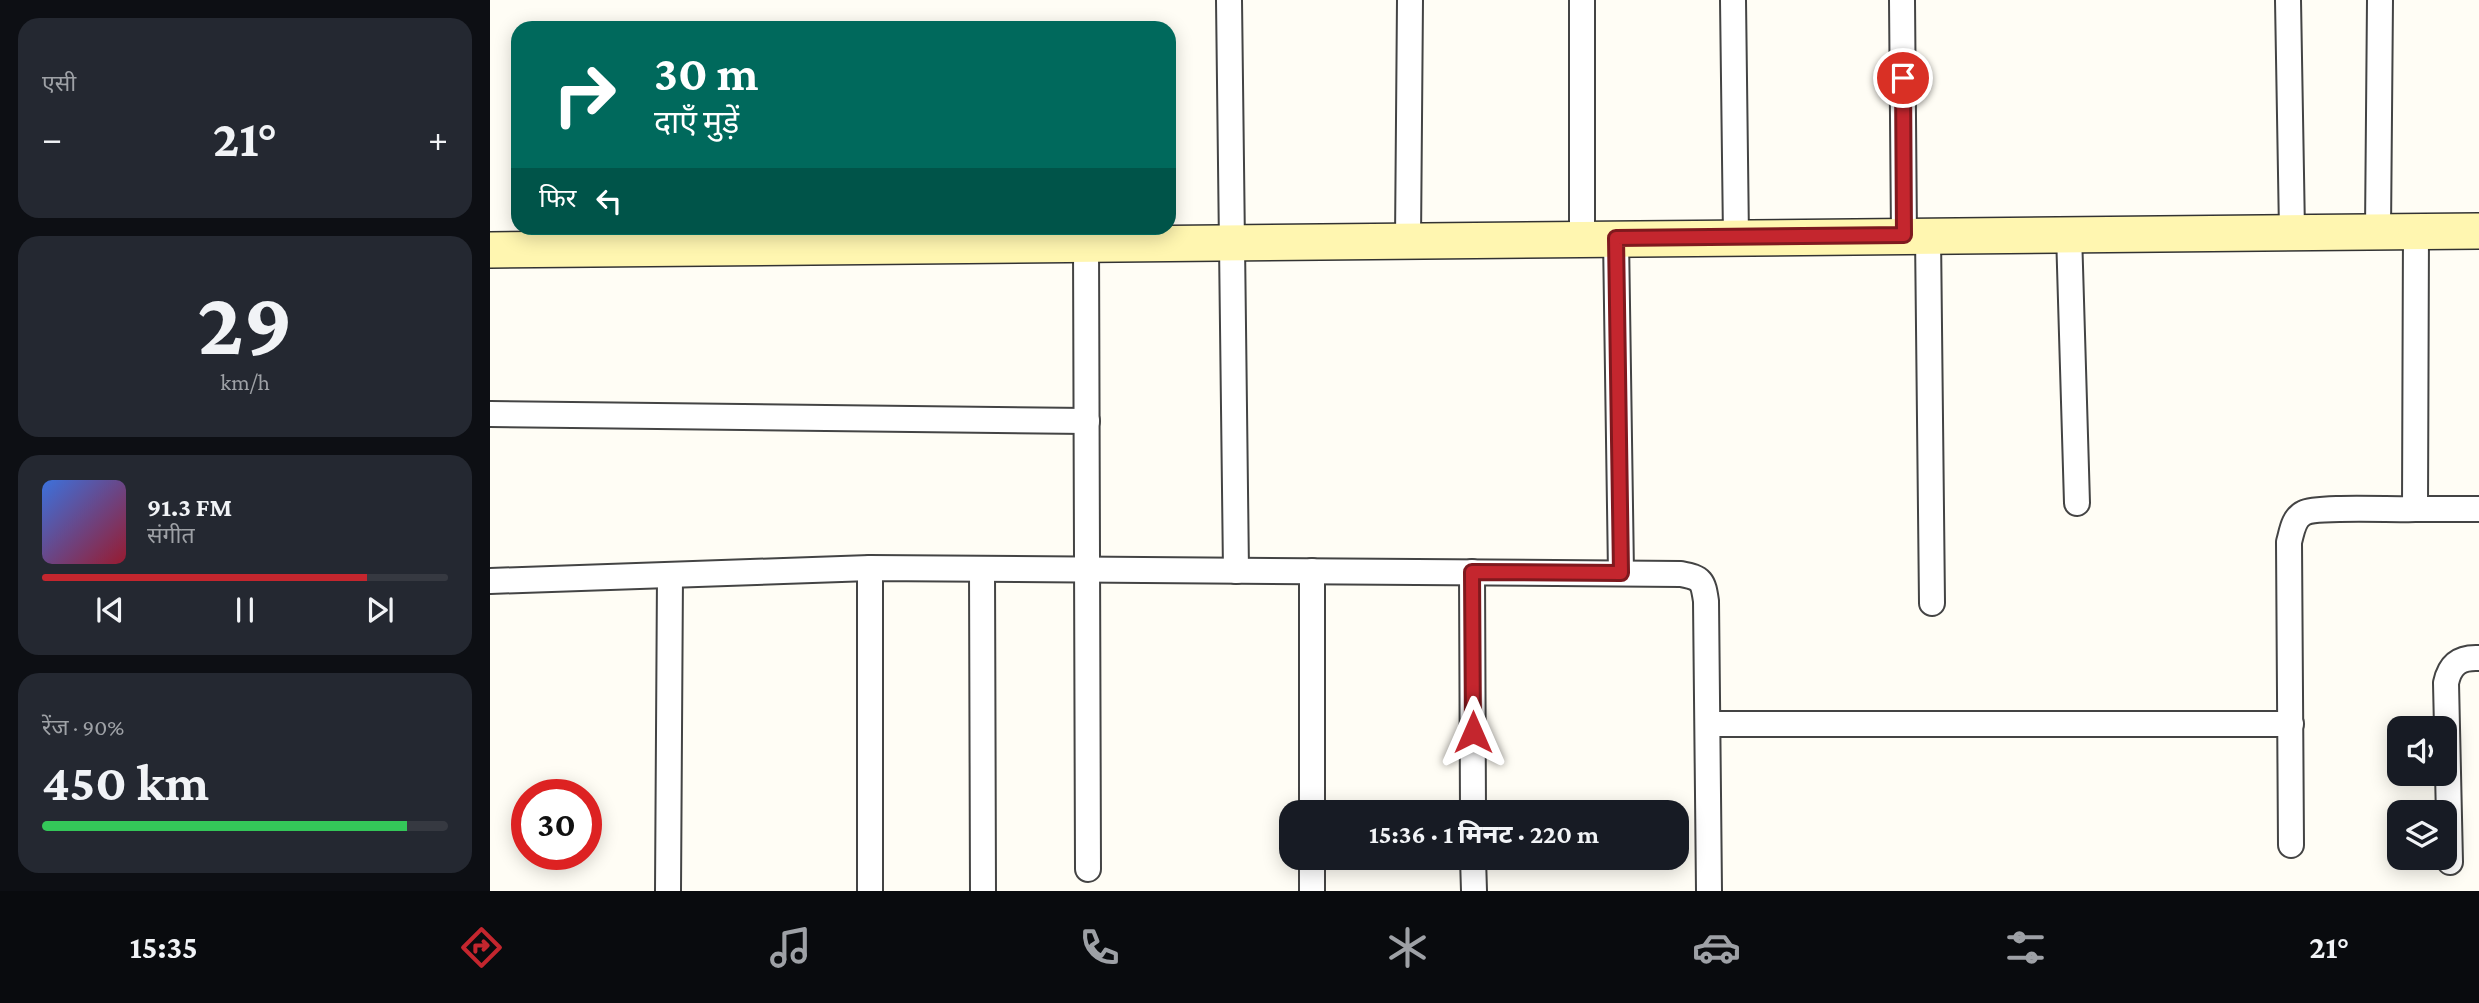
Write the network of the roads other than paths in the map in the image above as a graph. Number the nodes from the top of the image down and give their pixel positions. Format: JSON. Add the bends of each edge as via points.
{"nodes":[{"id":1,"x":1229,"y":0,"type":"edge"},
{"id":2,"x":1410,"y":0,"type":"edge"},
{"id":3,"x":1582,"y":0,"type":"edge"},
{"id":4,"x":1733,"y":0,"type":"edge"},
{"id":5,"x":1902,"y":0,"type":"edge"},
{"id":6,"x":2288,"y":0,"type":"edge"},
{"id":7,"x":2380,"y":0,"type":"edge"},
{"id":8,"x":2378,"y":230,"type":"junction"},
{"id":9,"x":2416,"y":230,"type":"junction"},
{"id":10,"x":2292,"y":231,"type":"junction"},
{"id":11,"x":2479,"y":231,"type":"edge"},
{"id":12,"x":2068,"y":233,"type":"junction"},
{"id":13,"x":1916,"y":235,"type":"junction"},
{"id":14,"x":1736,"y":237,"type":"junction"},
{"id":15,"x":1599,"y":238,"type":"junction"},
{"id":16,"x":1408,"y":240,"type":"junction"},
{"id":17,"x":1231,"y":242,"type":"junction"},
{"id":18,"x":1086,"y":243,"type":"junction"},
{"id":19,"x":490,"y":250,"type":"edge"},
{"id":20,"x":490,"y":414,"type":"edge"},
{"id":21,"x":1087,"y":421,"type":"junction"},
{"id":22,"x":2077,"y":503,"type":"dead end"},
{"id":23,"x":2415,"y":509,"type":"junction"},
{"id":24,"x":2479,"y":509,"type":"edge"},
{"id":25,"x":870,"y":568,"type":"junction"},
{"id":26,"x":982,"y":569,"type":"junction"},
{"id":27,"x":1088,"y":570,"type":"junction"},
{"id":28,"x":1236,"y":571,"type":"junction"},
{"id":29,"x":1312,"y":571,"type":"junction"},
{"id":30,"x":1472,"y":572,"type":"junction"},
{"id":31,"x":1621,"y":573,"type":"junction"},
{"id":32,"x":670,"y":575,"type":"junction"},
{"id":33,"x":490,"y":581,"type":"edge"},
{"id":34,"x":1932,"y":603,"type":"dead end"},
{"id":35,"x":2479,"y":658,"type":"edge"},
{"id":36,"x":1708,"y":724,"type":"junction"},
{"id":37,"x":2291,"y":724,"type":"junction"},
{"id":38,"x":1312,"y":800,"type":"edge"},
{"id":39,"x":1473,"y":800,"type":"edge"},
{"id":40,"x":2449,"y":800,"type":"edge"},
{"id":41,"x":2291,"y":845,"type":"dead end"},
{"id":42,"x":1088,"y":869,"type":"dead end"},
{"id":43,"x":1312,"y":870,"type":"edge"},
{"id":44,"x":1473,"y":870,"type":"edge"},
{"id":45,"x":667,"y":891,"type":"edge"},
{"id":46,"x":870,"y":891,"type":"edge"},
{"id":47,"x":983,"y":891,"type":"edge"},
{"id":48,"x":1311,"y":891,"type":"edge"},
{"id":49,"x":1474,"y":891,"type":"edge"},
{"id":50,"x":1709,"y":891,"type":"edge"}],
"edges":[{"from":1,"to":17,"type":"street"},
{"from":2,"to":16,"type":"street"},
{"from":3,"to":15,"type":"street"},
{"from":4,"to":14,"type":"street"},
{"from":5,"to":13,"type":"street"},
{"from":6,"to":10,"type":"street"},
{"from":7,"to":8,"type":"street"},
{"from":8,"to":9,"type":"street"},
{"from":8,"to":10,"type":"street"},
{"from":9,"to":11,"type":"street"},
{"from":9,"to":23,"type":"street"},
{"from":10,"to":12,"type":"street"},
{"from":12,"to":13,"type":"street"},
{"from":12,"to":22,"type":"street"},
{"from":13,"to":14,"type":"street"},
{"from":13,"to":34,"type":"street"},
{"from":14,"to":15,"type":"street"},
{"from":15,"to":16,"type":"street"},
{"from":15,"to":31,"type":"street"},
{"from":16,"to":17,"type":"street"},
{"from":17,"to":18,"type":"street"},
{"from":17,"to":28,"type":"street"},
{"from":18,"to":19,"type":"street"},
{"from":18,"to":21,"type":"street"},
{"from":20,"to":21,"type":"street"},
{"from":21,"to":27,"type":"street"},
{"from":23,"to":24,"type":"street"},
{"from":23,"to":37,"type":"street","via":[[2319,510],[2303,513],[2294,524],[2290,542]]},
{"from":25,"to":26,"type":"street"},
{"from":25,"to":32,"type":"street"},
{"from":25,"to":46,"type":"street"},
{"from":26,"to":27,"type":"street"},
{"from":26,"to":47,"type":"street"},
{"from":27,"to":28,"type":"street"},
{"from":27,"to":42,"type":"street"},
{"from":28,"to":29,"type":"street"},
{"from":29,"to":30,"type":"street"},
{"from":29,"to":38,"type":"street"},
{"from":30,"to":31,"type":"street"},
{"from":30,"to":39,"type":"street"},
{"from":31,"to":36,"type":"street","via":[[1681,574],[1696,576],[1703,583]]},
{"from":32,"to":33,"type":"street"},
{"from":32,"to":45,"type":"street"},
{"from":35,"to":40,"type":"street","via":[[2468,657],[2448,671]]},
{"from":36,"to":37,"type":"street"},
{"from":36,"to":50,"type":"street"},
{"from":37,"to":41,"type":"street"},
{"from":43,"to":48,"type":"street"},
{"from":44,"to":49,"type":"street"}]}
